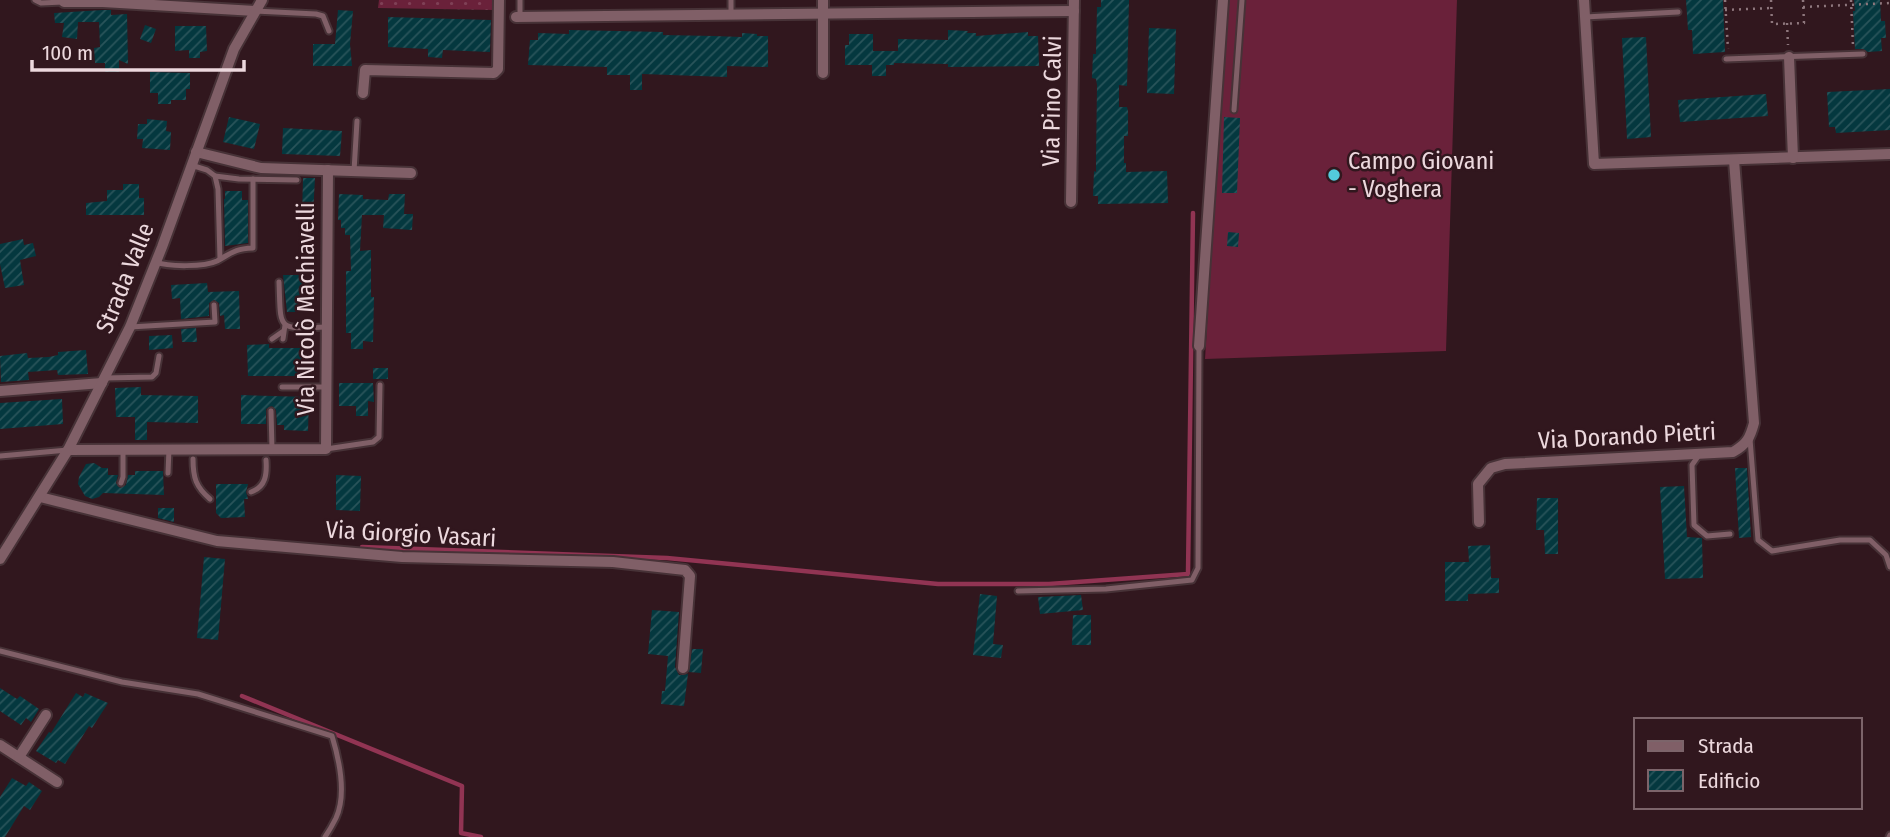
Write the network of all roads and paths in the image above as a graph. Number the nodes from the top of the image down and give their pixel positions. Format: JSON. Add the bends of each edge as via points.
{"nodes":[{"id":1,"x":35,"y":0,"type":"edge"},
{"id":2,"x":262,"y":0,"type":"edge"},
{"id":3,"x":499,"y":0,"type":"edge"},
{"id":4,"x":520,"y":0,"type":"edge"},
{"id":5,"x":731,"y":0,"type":"edge"},
{"id":6,"x":823,"y":0,"type":"edge"},
{"id":7,"x":1223,"y":0,"type":"edge"},
{"id":8,"x":1242,"y":0,"type":"edge"},
{"id":9,"x":1584,"y":0,"type":"edge"},
{"id":10,"x":1725,"y":0,"type":"edge"},
{"id":11,"x":1771,"y":0,"type":"edge"},
{"id":12,"x":1803,"y":0,"type":"edge"},
{"id":13,"x":1851,"y":0,"type":"edge"},
{"id":14,"x":64,"y":2,"type":"joint"},
{"id":15,"x":150,"y":2,"type":"edge"},
{"id":16,"x":1890,"y":4,"type":"edge"},
{"id":17,"x":1074,"y":5,"type":"edge"},
{"id":18,"x":1851,"y":5,"type":"junction"},
{"id":19,"x":1803,"y":7,"type":"junction"},
{"id":20,"x":1771,"y":8,"type":"junction"},
{"id":21,"x":255,"y":10,"type":"junction"},
{"id":22,"x":1725,"y":10,"type":"junction"},
{"id":23,"x":1678,"y":12,"type":"dead end"},
{"id":24,"x":823,"y":14,"type":"junction"},
{"id":25,"x":731,"y":15,"type":"junction"},
{"id":26,"x":518,"y":17,"type":"joint"},
{"id":27,"x":1585,"y":17,"type":"junction"},
{"id":28,"x":1787,"y":23,"type":"junction"},
{"id":29,"x":329,"y":31,"type":"dead end"},
{"id":30,"x":1863,"y":54,"type":"dead end"},
{"id":31,"x":1854,"y":55,"type":"junction"},
{"id":32,"x":1789,"y":57,"type":"junction"},
{"id":33,"x":1727,"y":59,"type":"joint"},
{"id":34,"x":823,"y":73,"type":"dead end"},
{"id":35,"x":363,"y":93,"type":"dead end"},
{"id":36,"x":1234,"y":110,"type":"dead end"},
{"id":37,"x":357,"y":121,"type":"dead end"},
{"id":38,"x":196,"y":152,"type":"junction"},
{"id":39,"x":1890,"y":154,"type":"edge"},
{"id":40,"x":1793,"y":158,"type":"junction"},
{"id":41,"x":1734,"y":160,"type":"junction"},
{"id":42,"x":191,"y":165,"type":"junction"},
{"id":43,"x":328,"y":170,"type":"junction"},
{"id":44,"x":354,"y":171,"type":"junction"},
{"id":45,"x":411,"y":173,"type":"dead end"},
{"id":46,"x":215,"y":176,"type":"junction"},
{"id":47,"x":253,"y":179,"type":"junction"},
{"id":48,"x":297,"y":180,"type":"dead end"},
{"id":49,"x":1072,"y":202,"type":"dead end"},
{"id":50,"x":220,"y":259,"type":"junction"},
{"id":51,"x":156,"y":262,"type":"junction"},
{"id":52,"x":279,"y":282,"type":"dead end"},
{"id":53,"x":214,"y":305,"type":"dead end"},
{"id":54,"x":285,"y":326,"type":"junction"},
{"id":55,"x":130,"y":327,"type":"junction"},
{"id":56,"x":326,"y":327,"type":"junction"},
{"id":57,"x":272,"y":339,"type":"dead end"},
{"id":58,"x":1199,"y":346,"type":"joint"},
{"id":59,"x":159,"y":356,"type":"dead end"},
{"id":60,"x":103,"y":380,"type":"junction"},
{"id":61,"x":380,"y":385,"type":"dead end"},
{"id":62,"x":282,"y":387,"type":"dead end"},
{"id":63,"x":326,"y":387,"type":"junction"},
{"id":64,"x":0,"y":391,"type":"edge"},
{"id":65,"x":271,"y":411,"type":"dead end"},
{"id":66,"x":1749,"y":439,"type":"junction"},
{"id":67,"x":124,"y":449,"type":"junction"},
{"id":68,"x":169,"y":449,"type":"junction"},
{"id":69,"x":326,"y":449,"type":"junction"},
{"id":70,"x":68,"y":450,"type":"junction"},
{"id":71,"x":1701,"y":453,"type":"junction"},
{"id":72,"x":193,"y":455,"type":"junction"},
{"id":73,"x":268,"y":455,"type":"junction"},
{"id":74,"x":0,"y":456,"type":"edge"},
{"id":75,"x":259,"y":467,"type":"dead end"},
{"id":76,"x":168,"y":474,"type":"dead end"},
{"id":77,"x":121,"y":483,"type":"dead end"},
{"id":78,"x":251,"y":492,"type":"dead end"},
{"id":79,"x":40,"y":497,"type":"junction"},
{"id":80,"x":210,"y":499,"type":"dead end"},
{"id":81,"x":1479,"y":522,"type":"dead end"},
{"id":82,"x":1730,"y":534,"type":"dead end"},
{"id":83,"x":0,"y":559,"type":"edge"},
{"id":84,"x":1890,"y":566,"type":"edge"},
{"id":85,"x":1018,"y":591,"type":"dead end"},
{"id":86,"x":0,"y":651,"type":"edge"},
{"id":87,"x":683,"y":668,"type":"dead end"},
{"id":88,"x":46,"y":715,"type":"dead end"},
{"id":89,"x":0,"y":745,"type":"edge"},
{"id":90,"x":19,"y":757,"type":"junction"},
{"id":91,"x":58,"y":782,"type":"dead end"},
{"id":92,"x":326,"y":837,"type":"edge"}],
"edges":[{"from":1,"to":14,"type":"lane"},
{"from":2,"to":21,"type":"street","name":"Strada Valle"},
{"from":3,"to":35,"type":"street","via":[[498,69],[494,73],[365,70]]},
{"from":4,"to":26,"type":"lane"},
{"from":5,"to":25,"type":"lane"},
{"from":6,"to":24,"type":"street"},
{"from":7,"to":58,"type":"street"},
{"from":8,"to":36,"type":"lane"},
{"from":9,"to":27,"type":"street"},
{"from":10,"to":22,"type":"path"},
{"from":11,"to":20,"type":"path"},
{"from":12,"to":19,"type":"path"},
{"from":13,"to":18,"type":"path"},
{"from":14,"to":15,"type":"street"},
{"from":15,"to":21,"type":"street"},
{"from":16,"to":18,"type":"path"},
{"from":17,"to":24,"type":"street"},
{"from":17,"to":49,"type":"street","name":"Via Pino Calvi"},
{"from":18,"to":19,"type":"path"},
{"from":18,"to":31,"type":"path"},
{"from":19,"to":28,"type":"path","via":[[1804,23]]},
{"from":20,"to":22,"type":"path"},
{"from":20,"to":28,"type":"path","via":[[1772,24]]},
{"from":21,"to":29,"type":"lane","via":[[316,14],[323,16]]},
{"from":21,"to":38,"type":"street","name":"Strada Valle","via":[[234,49]]},
{"from":22,"to":33,"type":"path"},
{"from":23,"to":27,"type":"lane"},
{"from":24,"to":25,"type":"street"},
{"from":24,"to":34,"type":"street"},
{"from":25,"to":26,"type":"street"},
{"from":27,"to":41,"type":"street","via":[[1594,164]]},
{"from":28,"to":32,"type":"path"},
{"from":30,"to":31,"type":"lane"},
{"from":31,"to":32,"type":"lane"},
{"from":32,"to":33,"type":"lane"},
{"from":32,"to":40,"type":"street"},
{"from":37,"to":44,"type":"lane"},
{"from":38,"to":42,"type":"street","name":"Strada Valle"},
{"from":38,"to":43,"type":"street","via":[[261,168]]},
{"from":39,"to":40,"type":"street"},
{"from":40,"to":41,"type":"street"},
{"from":41,"to":66,"type":"street","name":"Via Dorando Pietri","via":[[1754,423]]},
{"from":42,"to":46,"type":"lane"},
{"from":42,"to":51,"type":"street","name":"Strada Valle"},
{"from":43,"to":44,"type":"street"},
{"from":43,"to":56,"type":"street","name":"Via Nicolò Machiavelli"},
{"from":44,"to":45,"type":"street"},
{"from":46,"to":47,"type":"lane"},
{"from":46,"to":50,"type":"lane"},
{"from":47,"to":48,"type":"lane"},
{"from":47,"to":50,"type":"lane","via":[[253,248],[234,250]]},
{"from":50,"to":51,"type":"lane","via":[[203,264]]},
{"from":51,"to":55,"type":"street","name":"Strada Valle"},
{"from":52,"to":54,"type":"lane","via":[[280,317]]},
{"from":53,"to":55,"type":"lane","via":[[215,321]]},
{"from":54,"to":56,"type":"lane"},
{"from":54,"to":57,"type":"lane","via":[[282,336]]},
{"from":55,"to":60,"type":"street","name":"Strada Valle"},
{"from":56,"to":63,"type":"street","name":"Via Nicolò Machiavelli"},
{"from":58,"to":85,"type":"lane","via":[[1198,568],[1192,580],[1106,589]]},
{"from":59,"to":60,"type":"lane","via":[[152,377]]},
{"from":60,"to":64,"type":"street"},
{"from":60,"to":70,"type":"street","name":"Strada Valle"},
{"from":61,"to":69,"type":"lane","name":"Via Nicolò Machiavelli","via":[[379,437],[373,442]]},
{"from":62,"to":63,"type":"lane"},
{"from":63,"to":69,"type":"street","name":"Via Nicolò Machiavelli"},
{"from":65,"to":73,"type":"lane"},
{"from":66,"to":71,"type":"street","name":"Via Dorando Pietri","via":[[1733,452]]},
{"from":66,"to":84,"type":"lane","via":[[1758,540],[1772,551],[1870,540],[1886,555]]},
{"from":67,"to":68,"type":"street","name":"Via Nicolò Machiavelli"},
{"from":67,"to":70,"type":"street","name":"Via Nicolò Machiavelli"},
{"from":67,"to":77,"type":"lane"},
{"from":68,"to":72,"type":"street","name":"Via Nicolò Machiavelli"},
{"from":68,"to":76,"type":"lane"},
{"from":69,"to":73,"type":"street","name":"Via Nicolò Machiavelli"},
{"from":70,"to":74,"type":"lane"},
{"from":70,"to":79,"type":"street","name":"Strada Valle"},
{"from":71,"to":81,"type":"street","name":"Via Dorando Pietri","via":[[1491,468],[1478,484]]},
{"from":71,"to":82,"type":"lane","via":[[1692,465],[1693,525],[1707,536]]},
{"from":72,"to":73,"type":"street","name":"Via Nicolò Machiavelli"},
{"from":72,"to":80,"type":"lane","via":[[196,484]]},
{"from":73,"to":75,"type":"lane"},
{"from":73,"to":78,"type":"lane","via":[[263,484]]},
{"from":79,"to":83,"type":"street","name":"Strada Valle"},
{"from":79,"to":87,"type":"street","name":"Via Giorgio Vasari","via":[[216,547],[612,562],[685,570],[690,576]]},
{"from":86,"to":92,"type":"lane","via":[[122,682],[198,694],[332,736],[341,792],[338,816]]},
{"from":88,"to":90,"type":"street"},
{"from":89,"to":90,"type":"street"},
{"from":90,"to":91,"type":"street"}]}
